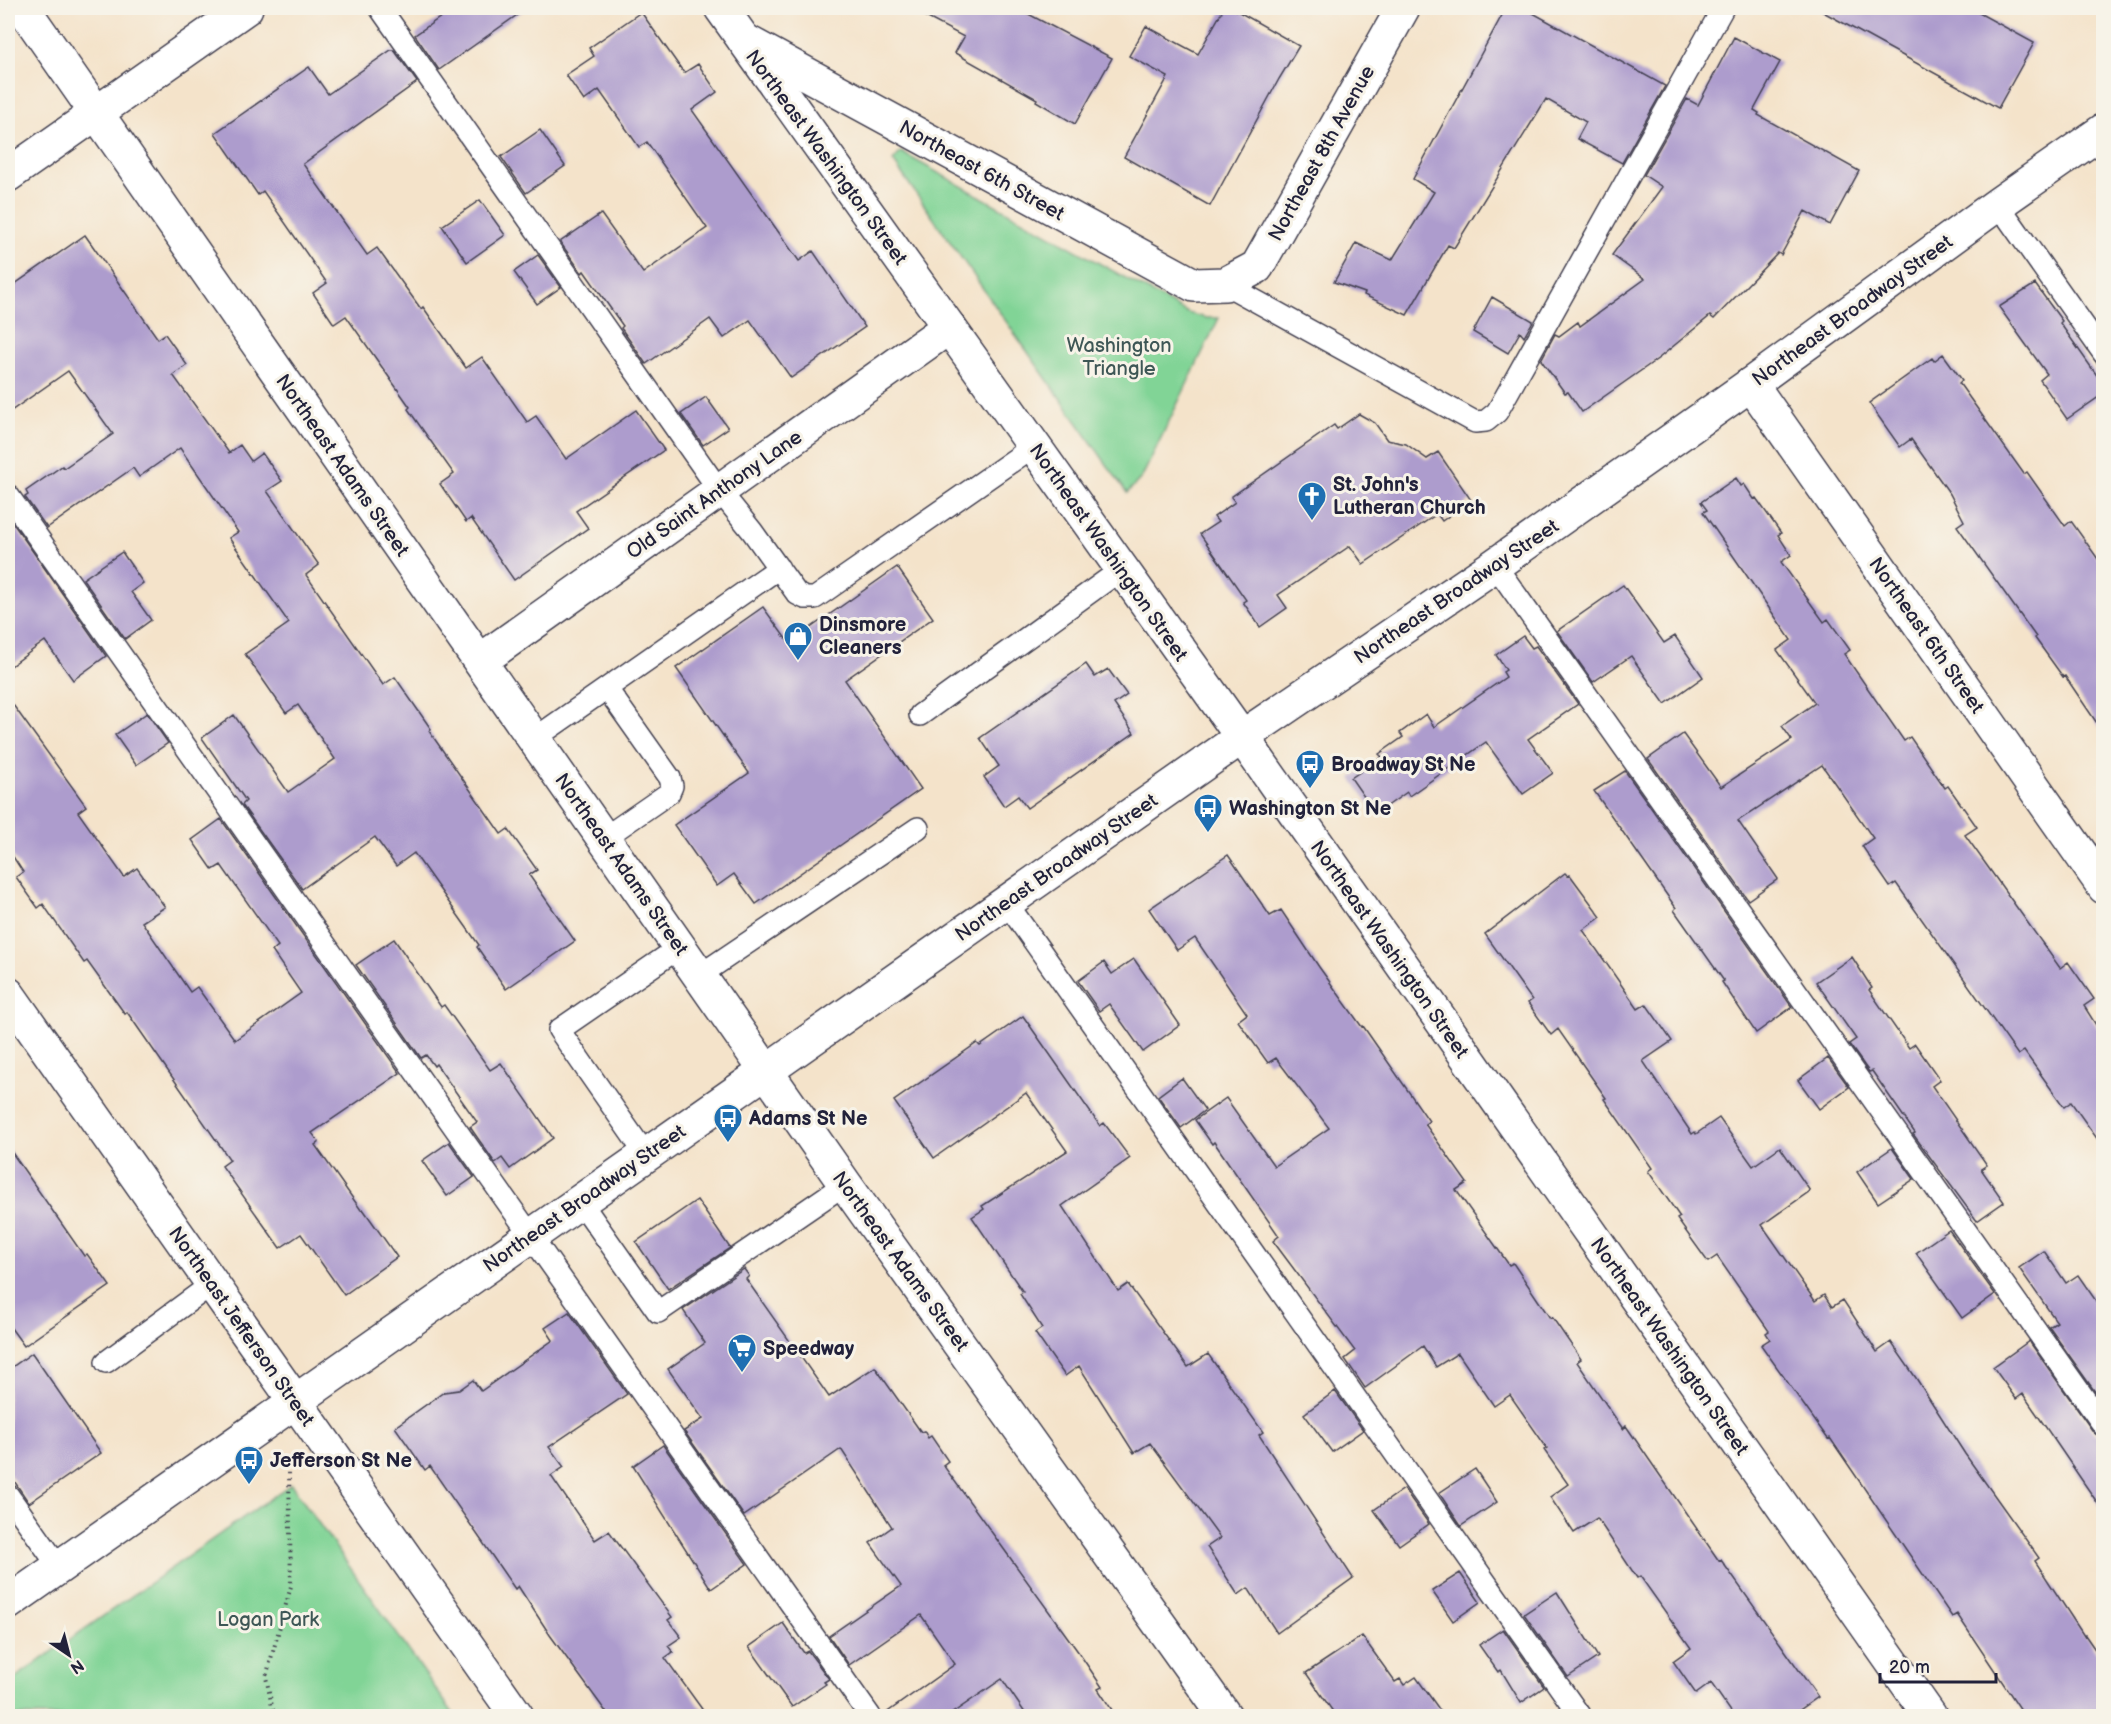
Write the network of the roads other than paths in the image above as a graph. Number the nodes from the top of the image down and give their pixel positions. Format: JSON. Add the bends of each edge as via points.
{"nodes":[{"id":1,"x":23,"y":8,"type":"edge"},
{"id":2,"x":246,"y":8,"type":"edge"},
{"id":3,"x":380,"y":8,"type":"edge"},
{"id":4,"x":721,"y":8,"type":"edge"},
{"id":5,"x":1403,"y":8,"type":"edge"},
{"id":6,"x":1723,"y":8,"type":"edge"},
{"id":7,"x":744,"y":40,"type":"junction"},
{"id":8,"x":98,"y":112,"type":"junction"},
{"id":9,"x":2103,"y":130,"type":"edge"},
{"id":10,"x":8,"y":175,"type":"edge"},
{"id":11,"x":1998,"y":204,"type":"junction"},
{"id":12,"x":1225,"y":284,"type":"junction"},
{"id":13,"x":949,"y":327,"type":"junction"},
{"id":14,"x":2103,"y":354,"type":"edge"},
{"id":15,"x":1751,"y":384,"type":"junction"},
{"id":16,"x":1034,"y":446,"type":"junction"},
{"id":17,"x":719,"y":490,"type":"junction"},
{"id":18,"x":8,"y":495,"type":"edge"},
{"id":19,"x":1495,"y":565,"type":"junction"},
{"id":20,"x":779,"y":568,"type":"junction"},
{"id":21,"x":1122,"y":569,"type":"junction"},
{"id":22,"x":480,"y":661,"type":"junction"},
{"id":23,"x":607,"y":689,"type":"junction"},
{"id":24,"x":920,"y":715,"type":"dead end"},
{"id":25,"x":1242,"y":737,"type":"junction"},
{"id":26,"x":534,"y":739,"type":"junction"},
{"id":27,"x":918,"y":828,"type":"dead end"},
{"id":28,"x":604,"y":838,"type":"junction"},
{"id":29,"x":2103,"y":887,"type":"edge"},
{"id":30,"x":1006,"y":902,"type":"junction"},
{"id":31,"x":680,"y":947,"type":"junction"},
{"id":32,"x":700,"y":975,"type":"junction"},
{"id":33,"x":8,"y":994,"type":"edge"},
{"id":34,"x":766,"y":1070,"type":"junction"},
{"id":35,"x":646,"y":1155,"type":"junction"},
{"id":36,"x":845,"y":1184,"type":"junction"},
{"id":37,"x":580,"y":1201,"type":"junction"},
{"id":38,"x":531,"y":1235,"type":"junction"},
{"id":39,"x":212,"y":1284,"type":"junction"},
{"id":40,"x":106,"y":1362,"type":"dead end"},
{"id":41,"x":295,"y":1402,"type":"junction"},
{"id":42,"x":2103,"y":1426,"type":"edge"},
{"id":43,"x":8,"y":1495,"type":"edge"},
{"id":44,"x":59,"y":1567,"type":"junction"},
{"id":45,"x":8,"y":1603,"type":"edge"},
{"id":46,"x":518,"y":1716,"type":"edge"},
{"id":47,"x":870,"y":1716,"type":"edge"},
{"id":48,"x":1225,"y":1716,"type":"edge"},
{"id":49,"x":1580,"y":1716,"type":"edge"},
{"id":50,"x":1930,"y":1716,"type":"edge"}],
"edges":[{"from":1,"to":8,"type":"street","name":"Northeast Adams Street"},
{"from":2,"to":8,"type":"street"},
{"from":3,"to":17,"type":"lane"},
{"from":4,"to":7,"type":"street","name":"Northeast Washington Street"},
{"from":5,"to":12,"type":"street","name":"Northeast 8th Avenue","via":[[1257,267]]},
{"from":6,"to":12,"type":"lane","via":[[1497,411],[1486,421],[1475,422]]},
{"from":7,"to":12,"type":"street","name":"Northeast 6th Street","via":[[1194,285]]},
{"from":7,"to":13,"type":"street","name":"Northeast Washington Street"},
{"from":8,"to":10,"type":"street"},
{"from":8,"to":22,"type":"street","name":"Northeast Adams Street"},
{"from":9,"to":11,"type":"street","name":"Northeast Broadway Street"},
{"from":11,"to":14,"type":"lane"},
{"from":11,"to":15,"type":"street","name":"Northeast Broadway Street"},
{"from":13,"to":16,"type":"street","name":"Northeast Washington Street"},
{"from":13,"to":17,"type":"street","name":"Old Saint Anthony Lane"},
{"from":15,"to":19,"type":"street","name":"Northeast Broadway Street"},
{"from":15,"to":29,"type":"street","name":"Northeast 6th Street"},
{"from":16,"to":20,"type":"lane","via":[[815,598],[797,594]]},
{"from":16,"to":21,"type":"street","name":"Northeast Washington Street"},
{"from":17,"to":20,"type":"lane"},
{"from":17,"to":22,"type":"street","name":"Old Saint Anthony Lane"},
{"from":18,"to":38,"type":"lane"},
{"from":19,"to":25,"type":"street","name":"Northeast Broadway Street"},
{"from":19,"to":42,"type":"lane"},
{"from":20,"to":23,"type":"lane"},
{"from":21,"to":24,"type":"lane"},
{"from":21,"to":25,"type":"street","name":"Northeast Washington Street"},
{"from":22,"to":26,"type":"street","name":"Northeast Adams Street"},
{"from":23,"to":26,"type":"lane"},
{"from":23,"to":28,"type":"lane","via":[[672,786],[669,793]]},
{"from":25,"to":30,"type":"street","name":"Northeast Broadway Street"},
{"from":25,"to":50,"type":"street","name":"Northeast Washington Street"},
{"from":26,"to":28,"type":"street","name":"Northeast Adams Street"},
{"from":27,"to":32,"type":"lane"},
{"from":28,"to":31,"type":"street","name":"Northeast Adams Street"},
{"from":30,"to":34,"type":"street","name":"Northeast Broadway Street"},
{"from":30,"to":49,"type":"lane"},
{"from":31,"to":32,"type":"street","name":"Northeast Adams Street"},
{"from":31,"to":35,"type":"lane","via":[[559,1030]]},
{"from":32,"to":34,"type":"street","name":"Northeast Adams Street"},
{"from":33,"to":39,"type":"street","name":"Northeast Jefferson Street"},
{"from":34,"to":35,"type":"street","name":"Northeast Broadway Street"},
{"from":34,"to":36,"type":"street","name":"Northeast Adams Street"},
{"from":35,"to":37,"type":"street","name":"Northeast Broadway Street"},
{"from":36,"to":37,"type":"lane","via":[[658,1312]]},
{"from":36,"to":48,"type":"street","name":"Northeast Adams Street"},
{"from":37,"to":38,"type":"street","name":"Northeast Broadway Street"},
{"from":38,"to":41,"type":"street","name":"Northeast Broadway Street"},
{"from":38,"to":47,"type":"lane"},
{"from":39,"to":40,"type":"lane"},
{"from":39,"to":41,"type":"street","name":"Northeast Jefferson Street"},
{"from":41,"to":44,"type":"street","name":"Northeast Broadway Street"},
{"from":41,"to":46,"type":"street","name":"Northeast Jefferson Street"},
{"from":43,"to":44,"type":"lane"},
{"from":44,"to":45,"type":"street","name":"Northeast Broadway Street"}]}
